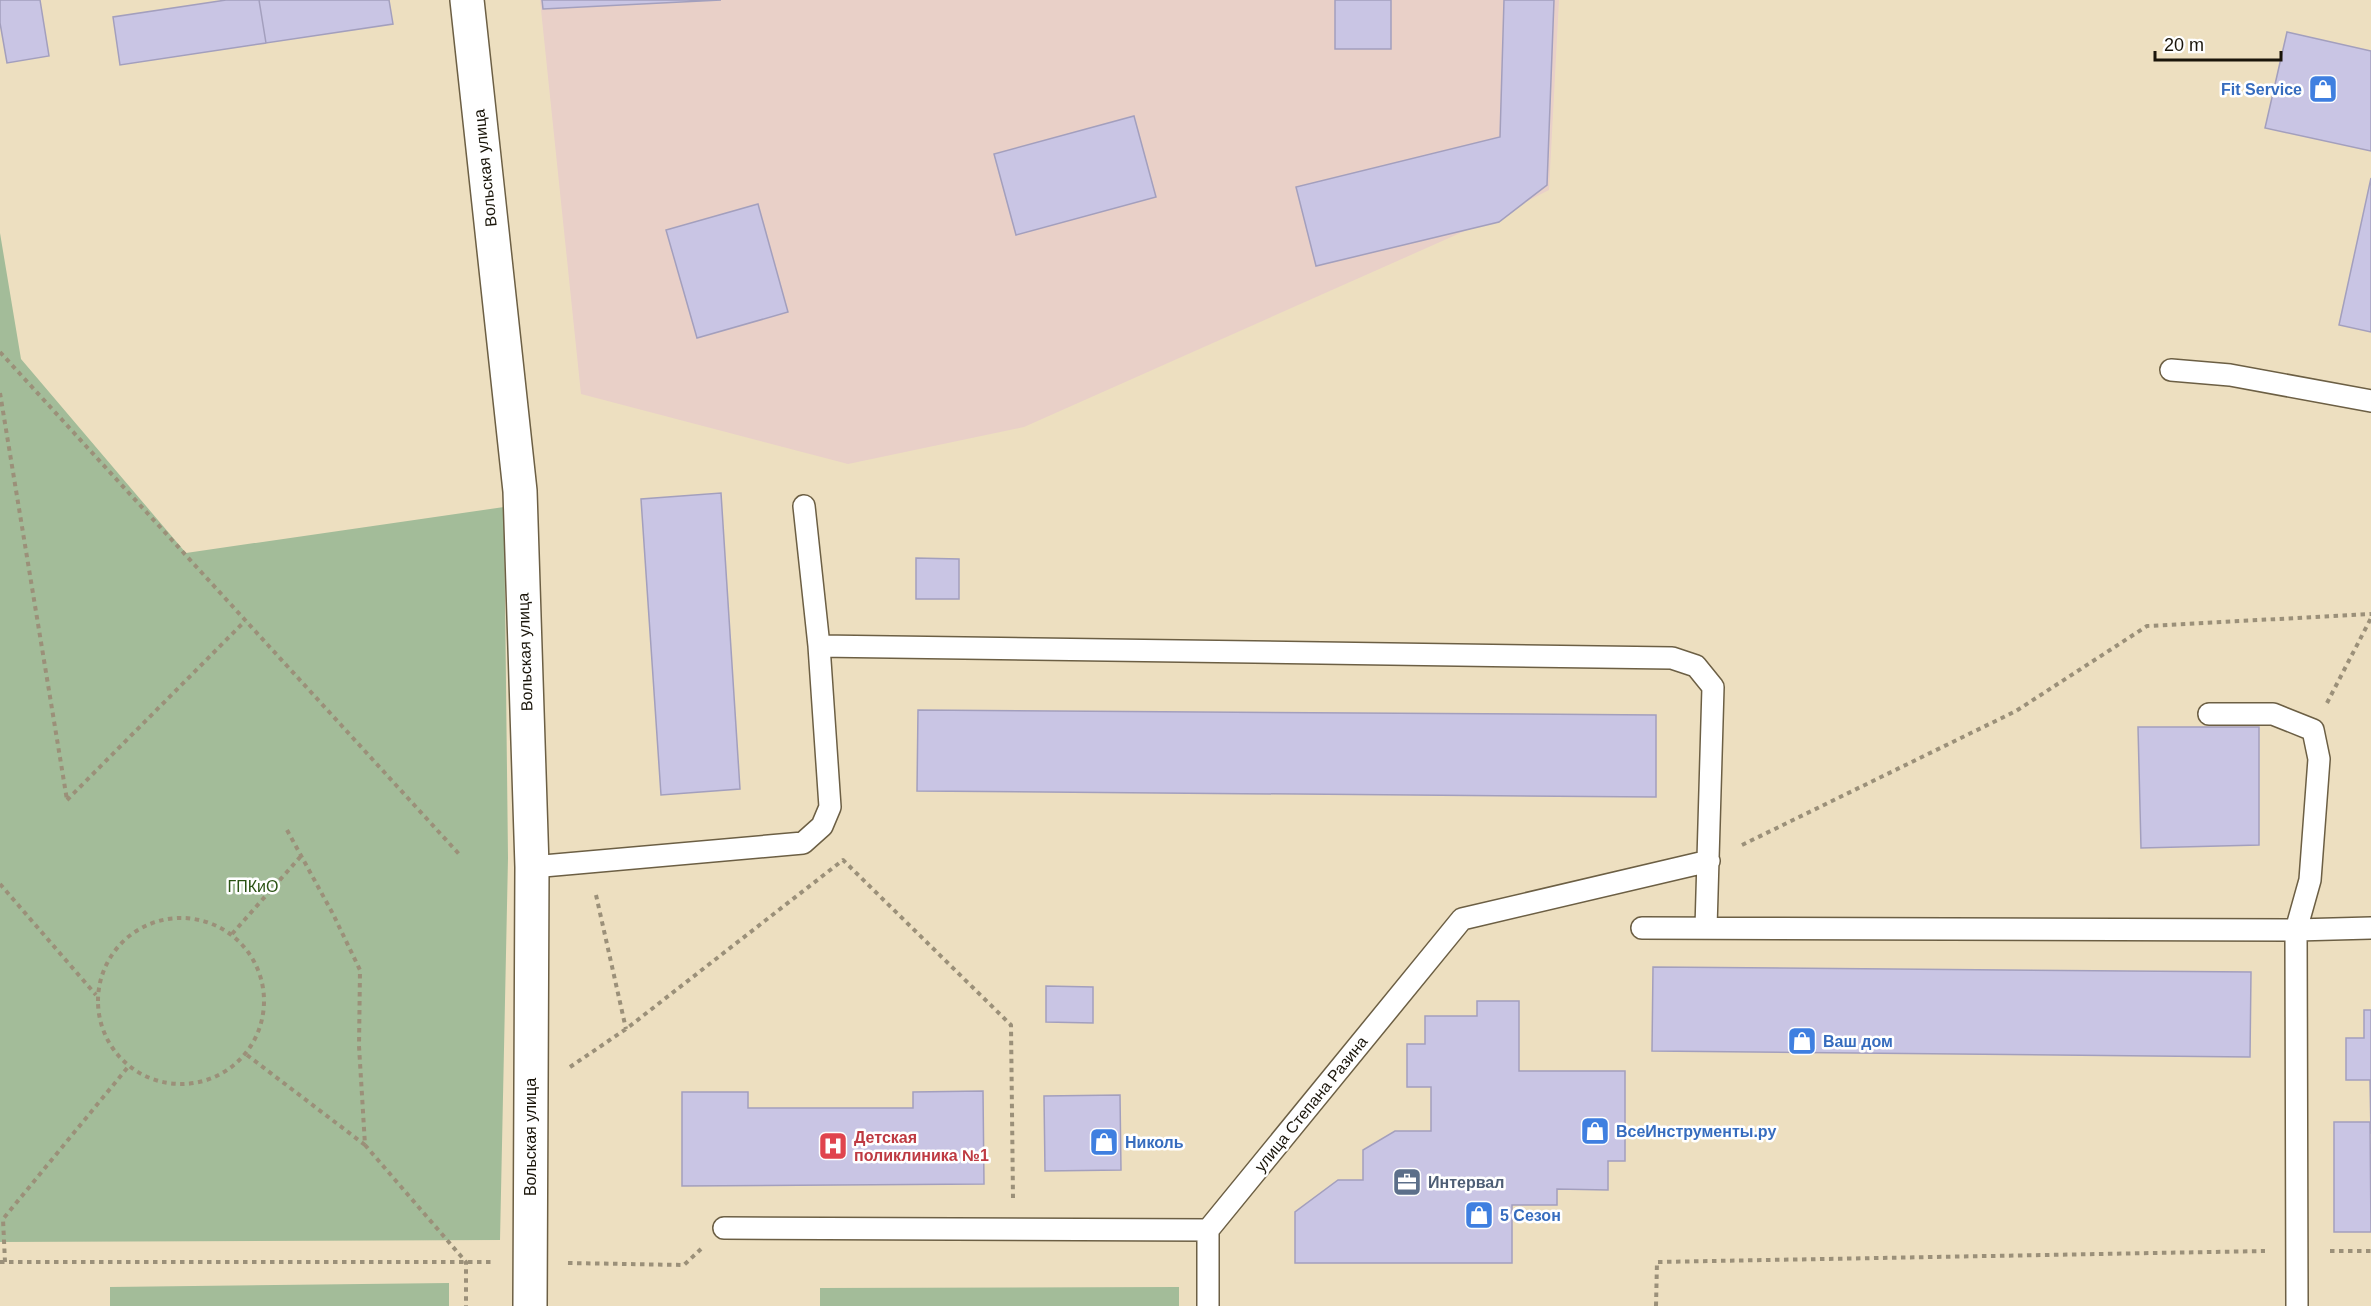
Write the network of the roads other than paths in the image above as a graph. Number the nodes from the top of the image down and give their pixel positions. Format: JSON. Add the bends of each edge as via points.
{"nodes":[{"id":1,"x":467,"y":0,"type":"edge"},
{"id":2,"x":2171,"y":370,"type":"dead end"},
{"id":3,"x":2371,"y":401,"type":"edge"},
{"id":4,"x":804,"y":506,"type":"dead end"},
{"id":5,"x":819,"y":646,"type":"junction"},
{"id":6,"x":2209,"y":714,"type":"dead end"},
{"id":7,"x":1709,"y":861,"type":"junction"},
{"id":8,"x":532,"y":867,"type":"junction"},
{"id":9,"x":1642,"y":928,"type":"dead end"},
{"id":10,"x":1706,"y":928,"type":"junction"},
{"id":11,"x":2371,"y":928,"type":"edge"},
{"id":12,"x":2296,"y":930,"type":"junction"},
{"id":13,"x":724,"y":1228,"type":"road end"},
{"id":14,"x":1208,"y":1230,"type":"junction"},
{"id":15,"x":530,"y":1306,"type":"edge"},
{"id":16,"x":1208,"y":1306,"type":"edge"},
{"id":17,"x":2297,"y":1306,"type":"edge"}],
"edges":[{"from":1,"to":8,"type":"street","name":"Вольская улица","via":[[520,491]]},
{"from":2,"to":3,"type":"lane","via":[[2230,375]]},
{"from":4,"to":5,"type":"lane"},
{"from":5,"to":7,"type":"lane","via":[[1672,658],[1696,666],[1713,687]]},
{"from":5,"to":8,"type":"lane","via":[[830,807],[822,826],[803,843]]},
{"from":6,"to":12,"type":"lane","via":[[2273,714],[2313,730],[2319,759],[2310,880]]},
{"from":7,"to":10,"type":"lane"},
{"from":7,"to":14,"type":"lane","name":"улица Степана Разина","via":[[1462,919]]},
{"from":8,"to":15,"type":"street","name":"Вольская улица"},
{"from":9,"to":10,"type":"lane"},
{"from":10,"to":12,"type":"lane"},
{"from":11,"to":12,"type":"lane"},
{"from":12,"to":17,"type":"lane"},
{"from":13,"to":14,"type":"lane"},
{"from":14,"to":16,"type":"lane"}]}
